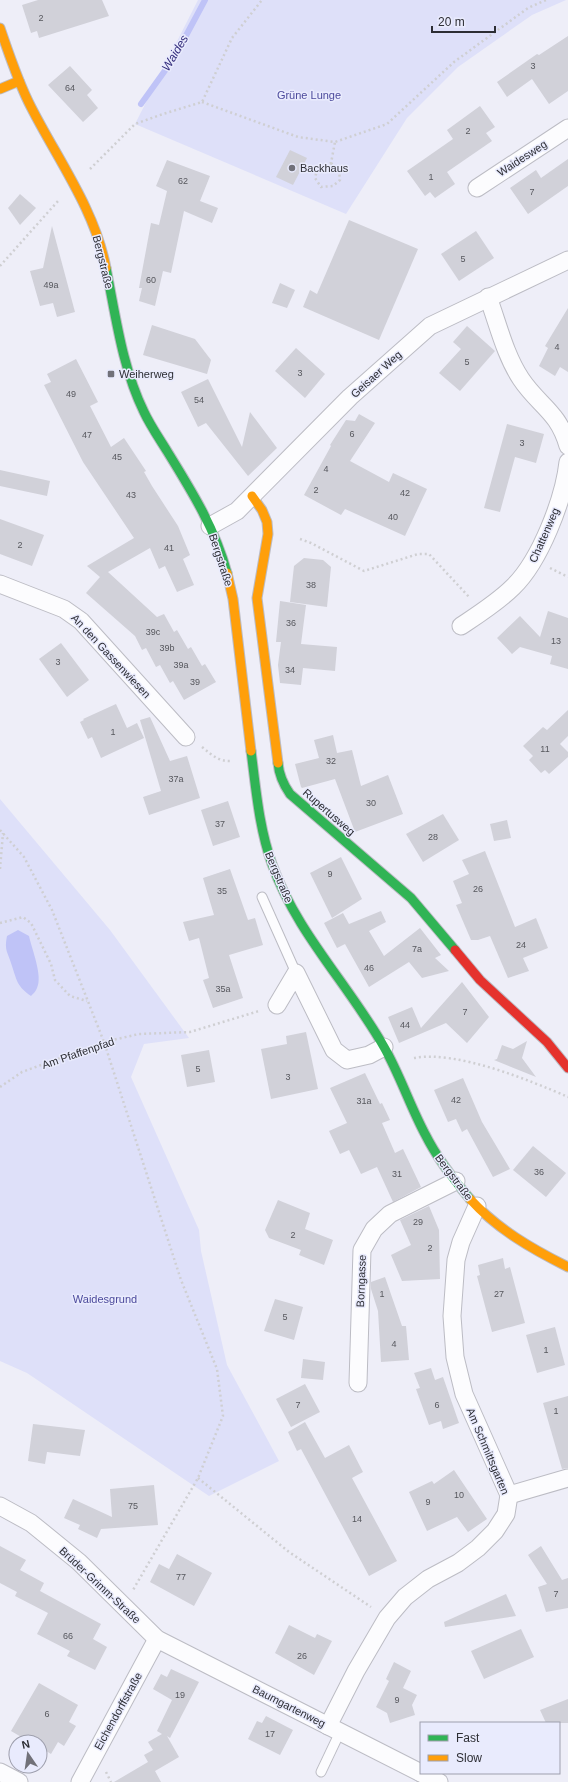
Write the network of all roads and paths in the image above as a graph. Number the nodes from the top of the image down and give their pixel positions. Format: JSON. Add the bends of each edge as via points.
{"nodes":[{"id":1,"x":262,"y":0,"type":"edge"},
{"id":2,"x":546,"y":0,"type":"edge"},
{"id":3,"x":0,"y":28,"type":"edge"},
{"id":4,"x":19,"y":81,"type":"junction"},
{"id":5,"x":0,"y":89,"type":"edge"},
{"id":6,"x":202,"y":102,"type":"junction"},
{"id":7,"x":568,"y":128,"type":"edge"},
{"id":8,"x":335,"y":142,"type":"junction"},
{"id":9,"x":331,"y":163,"type":"junction"},
{"id":10,"x":74,"y":186,"type":"junction"},
{"id":11,"x":477,"y":188,"type":"dead end"},
{"id":12,"x":568,"y":260,"type":"edge"},
{"id":13,"x":0,"y":266,"type":"edge"},
{"id":14,"x":488,"y":297,"type":"junction"},
{"id":15,"x":568,"y":446,"type":"edge"},
{"id":16,"x":568,"y":462,"type":"edge"},
{"id":17,"x":252,"y":496,"type":"junction"},
{"id":18,"x":210,"y":526,"type":"junction"},
{"id":19,"x":300,"y":539,"type":"dead end"},
{"id":20,"x":0,"y":584,"type":"edge"},
{"id":21,"x":468,"y":595,"type":"dead end"},
{"id":22,"x":461,"y":626,"type":"dead end"},
{"id":23,"x":193,"y":741,"type":"joint"},
{"id":24,"x":232,"y":761,"type":"dead end"},
{"id":25,"x":0,"y":830,"type":"edge"},
{"id":26,"x":3,"y":832,"type":"junction"},
{"id":27,"x":0,"y":868,"type":"edge"},
{"id":28,"x":262,"y":897,"type":"dead end"},
{"id":29,"x":0,"y":923,"type":"edge"},
{"id":30,"x":296,"y":973,"type":"junction"},
{"id":31,"x":87,"y":1001,"type":"junction"},
{"id":32,"x":277,"y":1005,"type":"joint"},
{"id":33,"x":104,"y":1042,"type":"junction"},
{"id":34,"x":384,"y":1048,"type":"junction"},
{"id":35,"x":392,"y":1063,"type":"junction"},
{"id":36,"x":568,"y":1068,"type":"edge"},
{"id":37,"x":0,"y":1087,"type":"edge"},
{"id":38,"x":568,"y":1097,"type":"edge"},
{"id":39,"x":456,"y":1181,"type":"junction"},
{"id":40,"x":478,"y":1206,"type":"junction"},
{"id":41,"x":568,"y":1267,"type":"edge"},
{"id":42,"x":358,"y":1383,"type":"dead end"},
{"id":43,"x":198,"y":1478,"type":"junction"},
{"id":44,"x":568,"y":1478,"type":"edge"},
{"id":45,"x":509,"y":1495,"type":"junction"},
{"id":46,"x":0,"y":1506,"type":"edge"},
{"id":47,"x":124,"y":1606,"type":"junction"},
{"id":48,"x":387,"y":1618,"type":"junction"},
{"id":49,"x":157,"y":1640,"type":"junction"},
{"id":50,"x":334,"y":1729,"type":"junction"},
{"id":51,"x":0,"y":1772,"type":"edge"},
{"id":52,"x":321,"y":1772,"type":"dead end"},
{"id":53,"x":420,"y":1772,"type":"edge"},
{"id":54,"x":423,"y":1774,"type":"edge"},
{"id":55,"x":19,"y":1782,"type":"edge"},
{"id":56,"x":80,"y":1782,"type":"edge"},
{"id":57,"x":439,"y":1782,"type":"edge"}],
"edges":[{"from":1,"to":6,"type":"path","via":[[232,38]]},
{"from":2,"to":8,"type":"path","via":[[528,8],[454,62],[387,124]]},
{"from":3,"to":4,"type":"main road","name":"Bergstraße"},
{"from":4,"to":5,"type":"main road"},
{"from":4,"to":10,"type":"main road","name":"Bergstraße"},
{"from":6,"to":8,"type":"path","via":[[298,137]]},
{"from":6,"to":10,"type":"path","via":[[135,124]]},
{"from":7,"to":11,"type":"street","name":"Waidesweg"},
{"from":8,"to":9,"type":"path"},
{"from":9,"to":9,"type":"path","via":[[317,170],[315,178],[321,187],[333,186],[340,180],[339,170]]},
{"from":10,"to":13,"type":"path"},
{"from":10,"to":18,"type":"main road","name":"Bergstraße","via":[[102,246],[123,354],[135,392],[144,414]]},
{"from":12,"to":14,"type":"street","name":"Geisaer Weg"},
{"from":14,"to":15,"type":"street","via":[[511,362],[527,388],[552,412]]},
{"from":14,"to":17,"type":"street","name":"Geisaer Weg","via":[[430,326],[350,397]]},
{"from":16,"to":22,"type":"street","name":"Chattenweg","via":[[558,504],[535,560],[505,595]]},
{"from":17,"to":18,"type":"street","name":"Geisaer Weg","via":[[237,511]]},
{"from":17,"to":36,"type":"main road","name":"Rupertusweg","via":[[265,515],[268,528],[268,550],[260,572],[257,598],[278,774],[283,784],[290,794],[412,898],[480,980],[547,1042]]},
{"from":18,"to":34,"type":"main road","name":"Bergstraße","via":[[233,599],[259,812],[272,866],[308,934],[370,1022]]},
{"from":19,"to":21,"type":"path","via":[[364,571],[418,554],[429,554]]},
{"from":20,"to":23,"type":"street","name":"An den Gassenwiesen","via":[[64,609],[81,621]]},
{"from":23,"to":24,"type":"path","via":[[215,758],[224,762]]},
{"from":25,"to":26,"type":"path"},
{"from":26,"to":27,"type":"path"},
{"from":26,"to":31,"type":"path","via":[[24,857],[52,910]]},
{"from":28,"to":30,"type":"lane"},
{"from":29,"to":31,"type":"path","via":[[23,917],[31,923],[51,964],[55,980],[70,996]]},
{"from":30,"to":32,"type":"street"},
{"from":30,"to":34,"type":"street","via":[[334,1050],[347,1060],[369,1055]]},
{"from":31,"to":33,"type":"path"},
{"from":32,"to":33,"type":"path","name":"Am Pfaffenpfad","via":[[190,1032],[139,1034]]},
{"from":33,"to":37,"type":"path","name":"Am Pfaffenpfad","via":[[22,1072]]},
{"from":33,"to":43,"type":"path","via":[[181,1280],[217,1368],[223,1416]]},
{"from":34,"to":35,"type":"main road","name":"Bergstraße"},
{"from":35,"to":38,"type":"path","via":[[418,1057],[462,1060],[484,1065]]},
{"from":35,"to":39,"type":"main road","name":"Bergstraße","via":[[436,1154]]},
{"from":39,"to":40,"type":"main road","name":"Bergstraße"},
{"from":39,"to":42,"type":"street","name":"Borngasse","via":[[390,1214],[374,1229],[362,1250]]},
{"from":40,"to":41,"type":"main road","name":"Bergstraße","via":[[508,1234]]},
{"from":40,"to":45,"type":"street","name":"Am Schmittsgarten","via":[[461,1242],[456,1260],[452,1316],[455,1357],[464,1394]]},
{"from":43,"to":47,"type":"path"},
{"from":43,"to":48,"type":"path","via":[[289,1552]]},
{"from":44,"to":45,"type":"street"},
{"from":45,"to":48,"type":"street","name":"Am Schmittsgarten","via":[[506,1514],[495,1531],[458,1563],[428,1579],[405,1597]]},
{"from":46,"to":47,"type":"street","name":"Brüder-Grimm-Straße","via":[[31,1523],[79,1562]]},
{"from":47,"to":49,"type":"street","name":"Brüder-Grimm-Straße"},
{"from":48,"to":50,"type":"street","name":"Am Schmittsgarten","via":[[356,1671]]},
{"from":49,"to":50,"type":"street","name":"Baumgartenweg"},
{"from":49,"to":56,"type":"street","name":"Eichendorffstraße"},
{"from":50,"to":52,"type":"lane"},
{"from":50,"to":53,"type":"street","name":"Baumgartenweg"},
{"from":51,"to":55,"type":"street"},
{"from":54,"to":57,"type":"street","name":"Baumgartenweg"}]}
